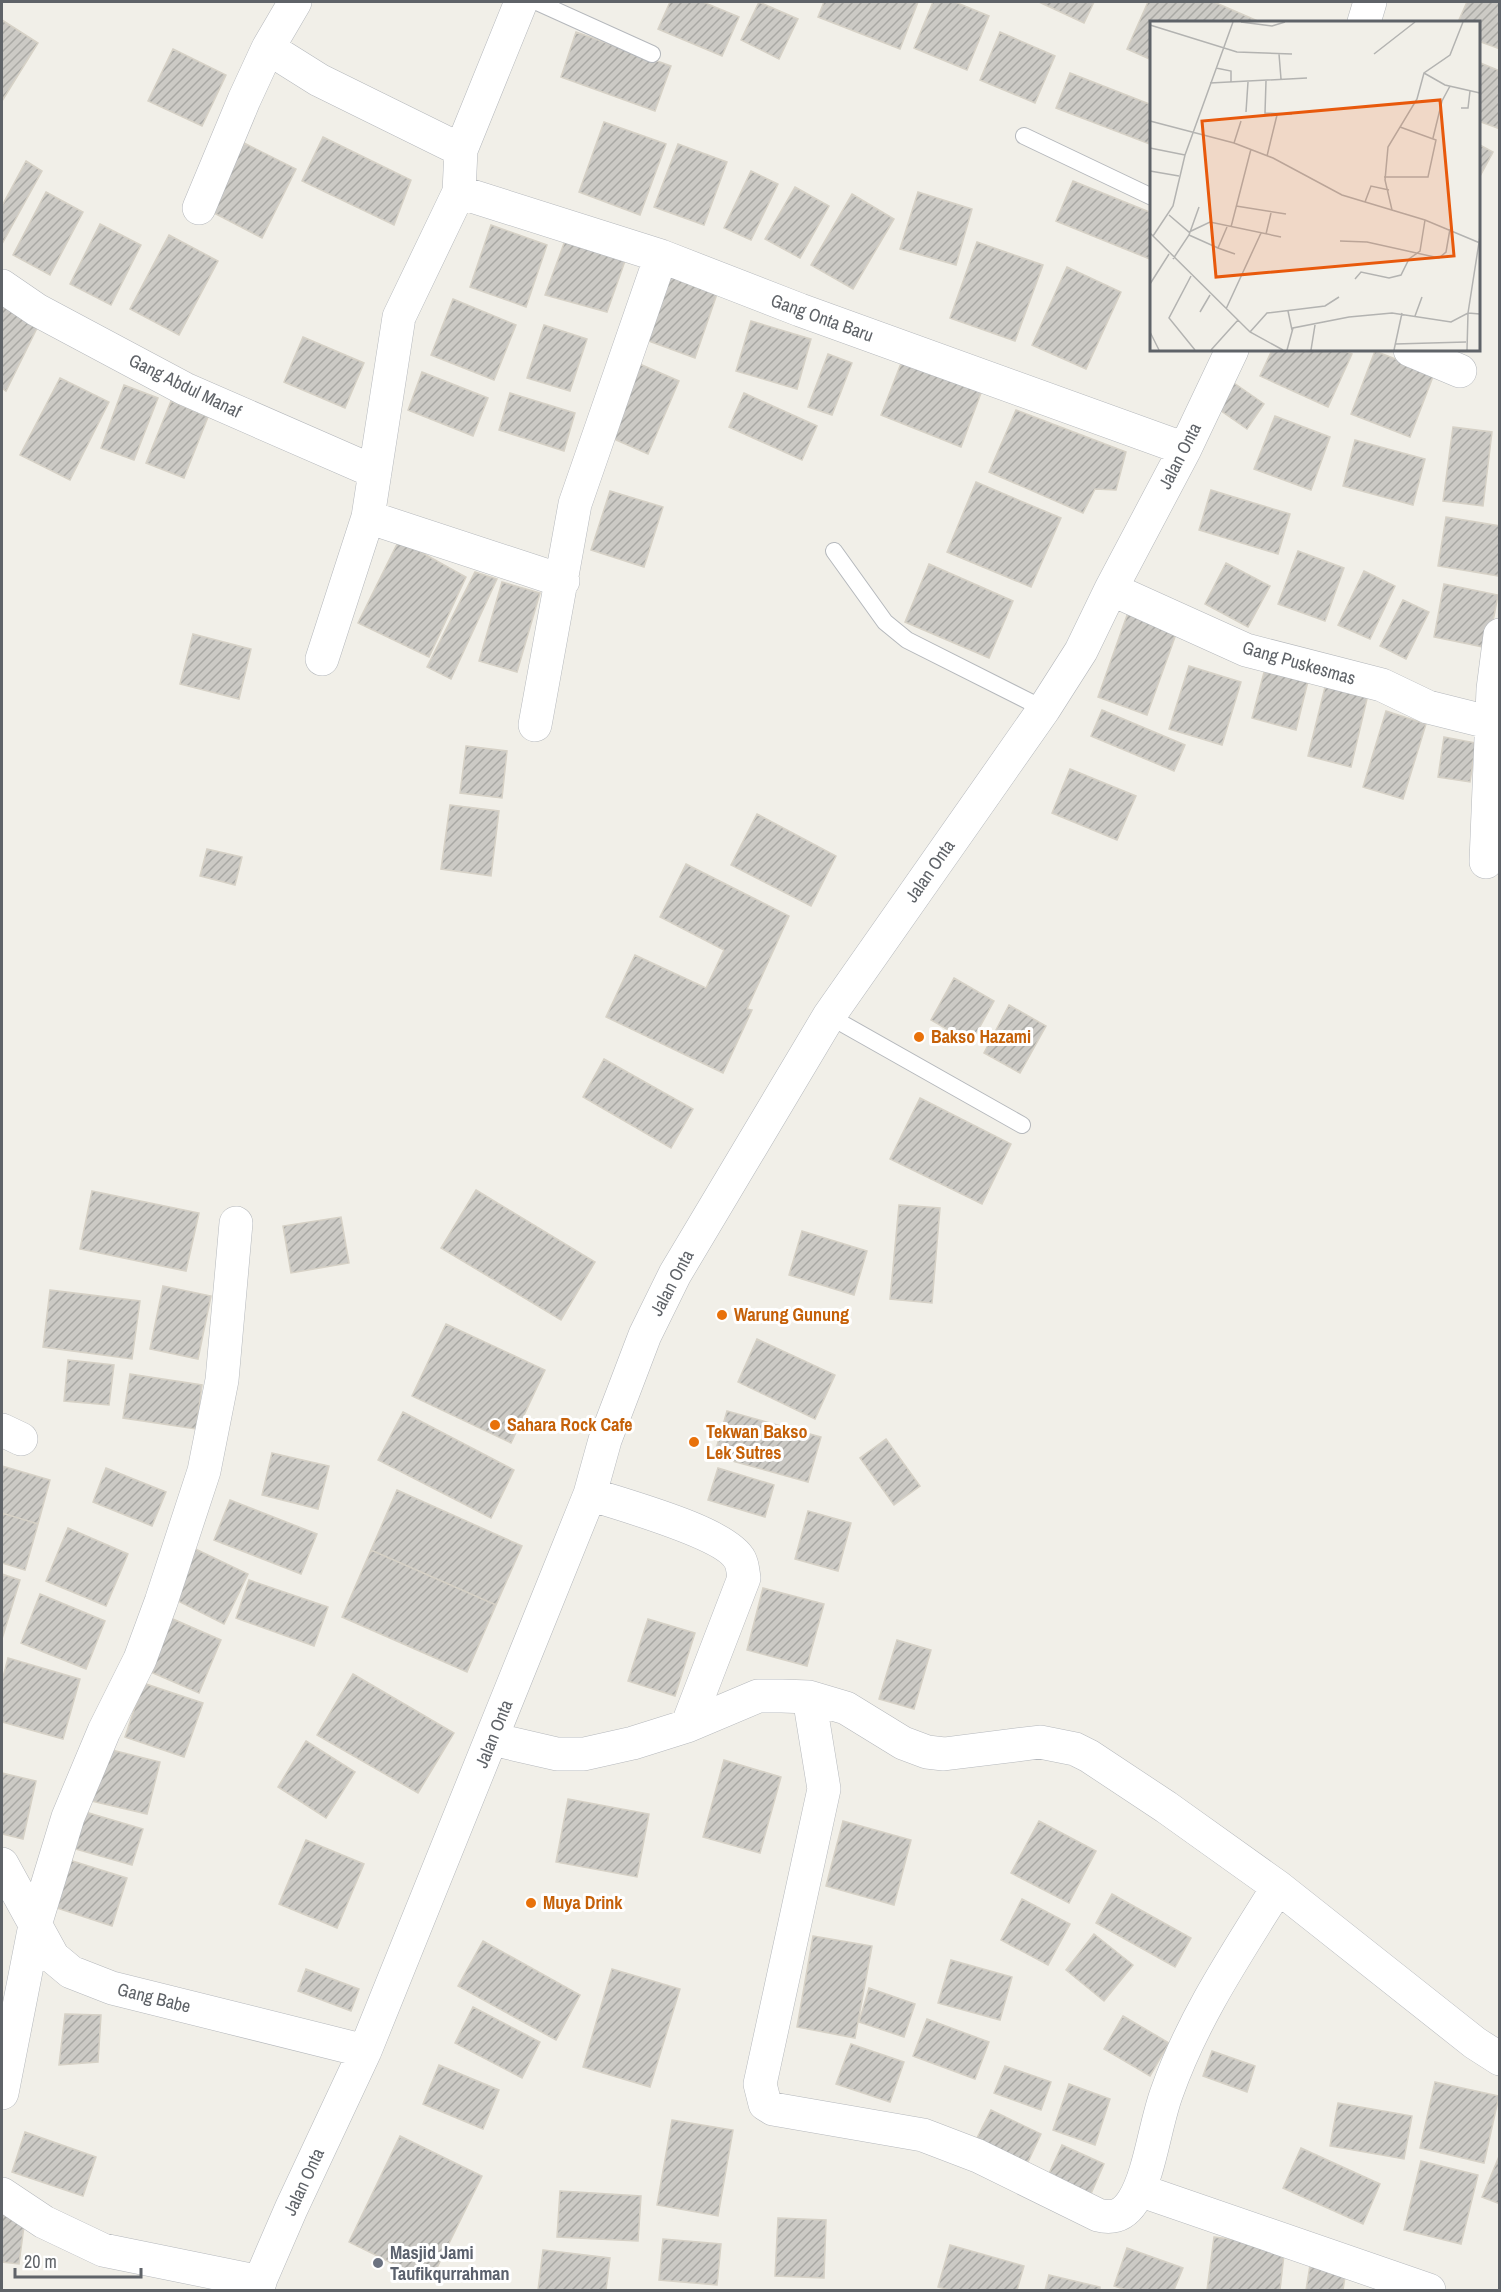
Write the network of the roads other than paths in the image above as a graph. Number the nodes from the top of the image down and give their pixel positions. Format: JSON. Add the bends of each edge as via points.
{"nodes":[{"id":1,"x":295,"y":2,"type":"edge"},
{"id":2,"x":521,"y":2,"type":"edge"},
{"id":3,"x":537,"y":2,"type":"edge"},
{"id":4,"x":1370,"y":2,"type":"edge"},
{"id":5,"x":1364,"y":21,"type":"edge"},
{"id":6,"x":268,"y":48,"type":"junction"},
{"id":7,"x":652,"y":54,"type":"dead end"},
{"id":8,"x":1024,"y":136,"type":"dead end"},
{"id":9,"x":461,"y":150,"type":"junction"},
{"id":10,"x":459,"y":192,"type":"junction"},
{"id":11,"x":1150,"y":196,"type":"edge"},
{"id":12,"x":199,"y":208,"type":"dead end"},
{"id":13,"x":661,"y":256,"type":"junction"},
{"id":14,"x":2,"y":286,"type":"edge"},
{"id":15,"x":1233,"y":351,"type":"edge"},
{"id":16,"x":1412,"y":351,"type":"edge"},
{"id":17,"x":1460,"y":371,"type":"dead end"},
{"id":18,"x":1185,"y":449,"type":"junction"},
{"id":19,"x":375,"y":472,"type":"junction"},
{"id":20,"x":368,"y":517,"type":"junction"},
{"id":21,"x":834,"y":551,"type":"dead end"},
{"id":22,"x":563,"y":581,"type":"junction"},
{"id":23,"x":1111,"y":589,"type":"junction"},
{"id":24,"x":1500,"y":635,"type":"edge"},
{"id":25,"x":322,"y":659,"type":"dead end"},
{"id":26,"x":1044,"y":709,"type":"junction"},
{"id":27,"x":1492,"y":723,"type":"junction"},
{"id":28,"x":536,"y":725,"type":"dead end"},
{"id":29,"x":1486,"y":862,"type":"dead end"},
{"id":30,"x":829,"y":1016,"type":"junction"},
{"id":31,"x":1022,"y":1125,"type":"dead end"},
{"id":32,"x":236,"y":1223,"type":"dead end"},
{"id":33,"x":590,"y":1494,"type":"junction"},
{"id":34,"x":809,"y":1697,"type":"junction"},
{"id":35,"x":687,"y":1726,"type":"junction"},
{"id":36,"x":492,"y":1739,"type":"junction"},
{"id":37,"x":2,"y":1864,"type":"edge"},
{"id":38,"x":1278,"y":1887,"type":"junction"},
{"id":39,"x":35,"y":1925,"type":"junction"},
{"id":40,"x":365,"y":2051,"type":"junction"},
{"id":41,"x":1500,"y":2059,"type":"edge"},
{"id":42,"x":2,"y":2093,"type":"edge"},
{"id":43,"x":1139,"y":2190,"type":"junction"},
{"id":44,"x":2,"y":2194,"type":"edge"},
{"id":45,"x":258,"y":2286,"type":"edge"},
{"id":46,"x":1429,"y":2290,"type":"edge"}],
"edges":[{"from":1,"to":6,"type":"street"},
{"from":2,"to":9,"type":"street"},
{"from":3,"to":7,"type":"lane"},
{"from":4,"to":5,"type":"street"},
{"from":6,"to":9,"type":"street","via":[[319,80]]},
{"from":6,"to":12,"type":"street"},
{"from":8,"to":11,"type":"lane"},
{"from":9,"to":10,"type":"street"},
{"from":10,"to":13,"type":"street","name":"Gang Onta Baru"},
{"from":10,"to":19,"type":"street","via":[[399,317]]},
{"from":13,"to":18,"type":"street","name":"Gang Onta Baru"},
{"from":13,"to":22,"type":"street","via":[[575,504]]},
{"from":14,"to":19,"type":"street","name":"Gang Abdul Manaf","via":[[37,310],[185,389]]},
{"from":15,"to":18,"type":"street","name":"Jalan Onta"},
{"from":16,"to":17,"type":"street"},
{"from":18,"to":23,"type":"street","name":"Jalan Onta"},
{"from":19,"to":20,"type":"street"},
{"from":20,"to":22,"type":"street"},
{"from":20,"to":25,"type":"street"},
{"from":21,"to":26,"type":"lane","via":[[885,622],[907,640]]},
{"from":22,"to":28,"type":"street"},
{"from":23,"to":26,"type":"street","name":"Jalan Onta","via":[[1081,651]]},
{"from":23,"to":27,"type":"street","name":"Gang Puskesmas","via":[[1246,650],[1382,686],[1428,707]]},
{"from":24,"to":27,"type":"street"},
{"from":26,"to":30,"type":"street","name":"Jalan Onta"},
{"from":27,"to":29,"type":"street"},
{"from":30,"to":31,"type":"lane"},
{"from":30,"to":33,"type":"street","name":"Jalan Onta","via":[[675,1274],[645,1335],[605,1440]]},
{"from":32,"to":39,"type":"street","via":[[222,1380],[204,1471],[140,1659],[68,1817]]},
{"from":33,"to":35,"type":"street","via":[[696,1531],[718,1541],[740,1560],[744,1578]]},
{"from":33,"to":36,"type":"street","name":"Jalan Onta"},
{"from":34,"to":35,"type":"street","via":[[758,1696]]},
{"from":34,"to":38,"type":"street","via":[[846,1708],[903,1743],[927,1752],[944,1754],[1040,1742],[1075,1749],[1166,1807]]},
{"from":34,"to":43,"type":"street","via":[[824,1789],[760,2084],[765,2104],[773,2109],[923,2135],[978,2156],[1109,2218],[1125,2211]]},
{"from":35,"to":36,"type":"street","via":[[584,1754],[557,1754]]},
{"from":36,"to":40,"type":"street","name":"Jalan Onta"},
{"from":37,"to":39,"type":"street","name":"Gang Babe"},
{"from":38,"to":41,"type":"street"},
{"from":38,"to":43,"type":"street","via":[[1201,2012],[1167,2092]]},
{"from":39,"to":40,"type":"street","name":"Gang Babe","via":[[61,1965],[112,1988]]},
{"from":39,"to":42,"type":"street"},
{"from":40,"to":45,"type":"street","name":"Jalan Onta"},
{"from":43,"to":46,"type":"street"},
{"from":44,"to":45,"type":"street","via":[[44,2222],[103,2250]]}]}
